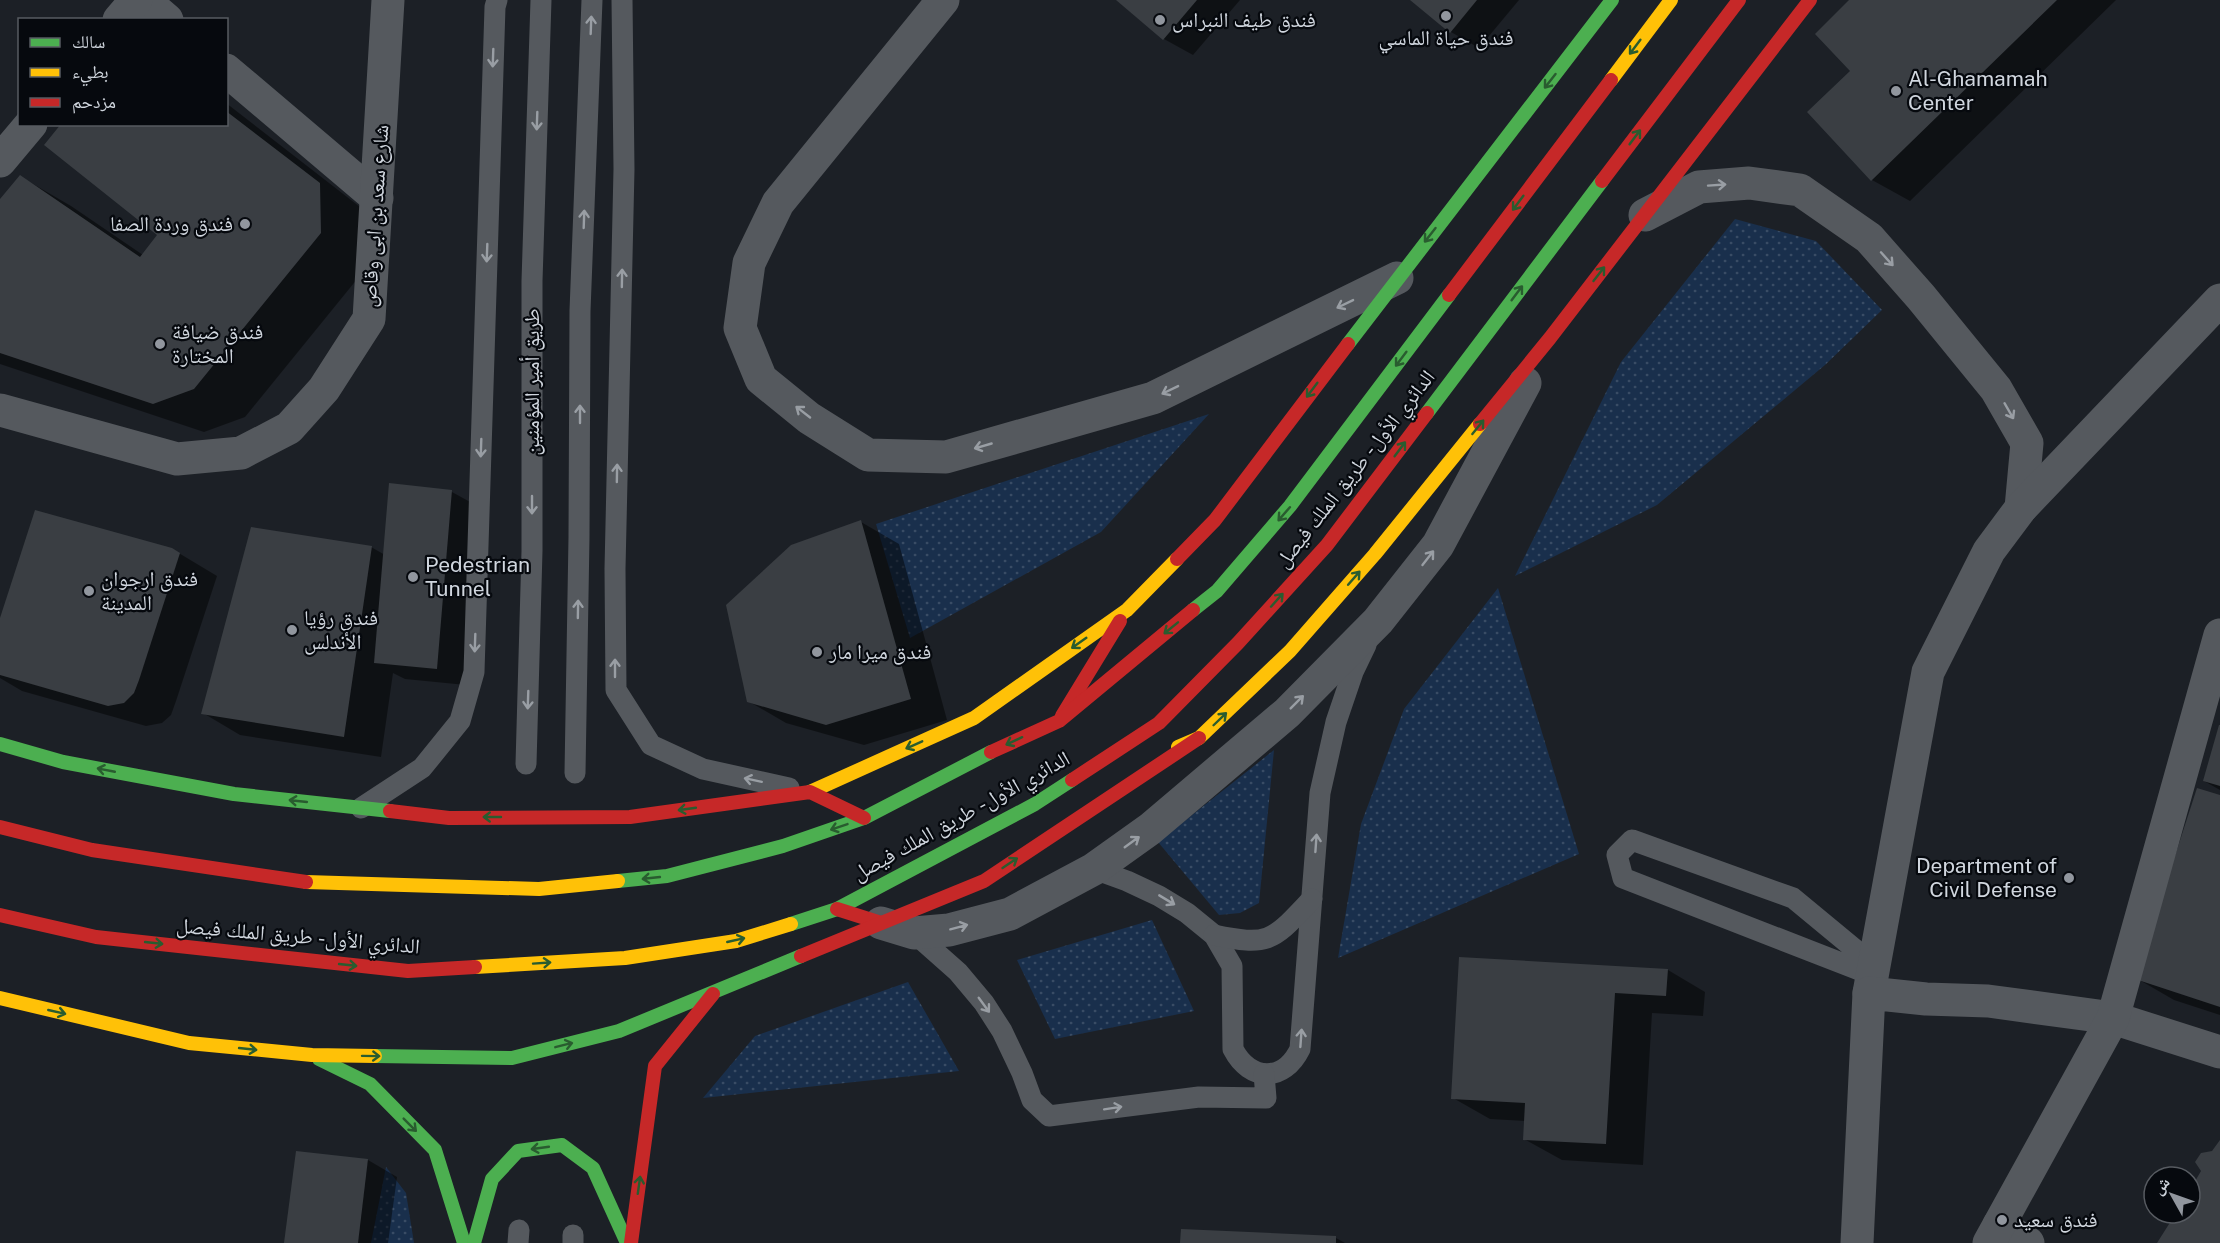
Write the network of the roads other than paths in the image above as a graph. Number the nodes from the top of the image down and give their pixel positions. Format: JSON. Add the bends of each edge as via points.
{"nodes":[{"id":1,"x":136,"y":0,"type":"edge"},
{"id":2,"x":144,"y":0,"type":"edge"},
{"id":3,"x":388,"y":0,"type":"edge"},
{"id":4,"x":497,"y":0,"type":"edge"},
{"id":5,"x":541,"y":0,"type":"edge"},
{"id":6,"x":592,"y":0,"type":"edge"},
{"id":7,"x":622,"y":0,"type":"edge"},
{"id":8,"x":943,"y":0,"type":"edge"},
{"id":9,"x":1593,"y":0,"type":"edge"},
{"id":10,"x":1612,"y":0,"type":"edge"},
{"id":11,"x":1671,"y":0,"type":"edge"},
{"id":12,"x":1739,"y":0,"type":"edge"},
{"id":13,"x":1810,"y":0,"type":"edge"},
{"id":14,"x":121,"y":18,"type":"edge"},
{"id":15,"x":165,"y":18,"type":"edge"},
{"id":16,"x":1586,"y":35,"type":"junction"},
{"id":17,"x":228,"y":72,"type":"edge"},
{"id":18,"x":29,"y":126,"type":"edge"},
{"id":19,"x":0,"y":161,"type":"edge"},
{"id":20,"x":377,"y":198,"type":"junction"},
{"id":21,"x":1645,"y":215,"type":"junction"},
{"id":22,"x":1397,"y":278,"type":"junction"},
{"id":23,"x":2220,"y":300,"type":"edge"},
{"id":24,"x":1550,"y":338,"type":"junction"},
{"id":25,"x":0,"y":410,"type":"edge"},
{"id":26,"x":2021,"y":508,"type":"junction"},
{"id":27,"x":1127,"y":610,"type":"junction"},
{"id":28,"x":1378,"y":621,"type":"junction"},
{"id":29,"x":2220,"y":635,"type":"edge"},
{"id":30,"x":1059,"y":721,"type":"junction"},
{"id":31,"x":1198,"y":738,"type":"junction"},
{"id":32,"x":0,"y":744,"type":"edge"},
{"id":33,"x":526,"y":764,"type":"dead end"},
{"id":34,"x":1133,"y":765,"type":"dead end"},
{"id":35,"x":576,"y":773,"type":"dead end"},
{"id":36,"x":1100,"y":778,"type":"dead end"},
{"id":37,"x":810,"y":792,"type":"junction"},
{"id":38,"x":1035,"y":804,"type":"junction"},
{"id":39,"x":361,"y":808,"type":"junction"},
{"id":40,"x":864,"y":818,"type":"junction"},
{"id":41,"x":0,"y":827,"type":"edge"},
{"id":42,"x":1094,"y":869,"type":"junction"},
{"id":43,"x":1312,"y":899,"type":"junction"},
{"id":44,"x":837,"y":909,"type":"junction"},
{"id":45,"x":0,"y":915,"type":"edge"},
{"id":46,"x":881,"y":923,"type":"junction"},
{"id":47,"x":914,"y":933,"type":"junction"},
{"id":48,"x":800,"y":934,"type":"dead end"},
{"id":49,"x":1214,"y":935,"type":"junction"},
{"id":50,"x":771,"y":953,"type":"dead end"},
{"id":51,"x":1872,"y":978,"type":"junction"},
{"id":52,"x":715,"y":992,"type":"junction"},
{"id":53,"x":0,"y":998,"type":"edge"},
{"id":54,"x":2113,"y":1018,"type":"junction"},
{"id":55,"x":2220,"y":1052,"type":"edge"},
{"id":56,"x":312,"y":1055,"type":"junction"},
{"id":57,"x":1264,"y":1074,"type":"junction"},
{"id":58,"x":1994,"y":1234,"type":"edge"},
{"id":59,"x":464,"y":1243,"type":"edge"},
{"id":60,"x":474,"y":1243,"type":"edge"},
{"id":61,"x":629,"y":1243,"type":"edge"},
{"id":62,"x":1857,"y":1243,"type":"edge"},
{"id":63,"x":2028,"y":1243,"type":"edge"}],
"edges":[{"from":1,"to":14,"type":"street"},
{"from":2,"to":15,"type":"street"},
{"from":3,"to":20,"type":"street","name":"شارع سعد بن ابى وقاص"},
{"from":4,"to":39,"type":"lane","one_way":true,"via":[[474,672],[460,721],[422,768]]},
{"from":5,"to":33,"type":"lane","name":"طريق أمير المؤمنين","one_way":true,"via":[[532,281],[532,551]]},
{"from":35,"to":6,"type":"lane","one_way":true,"via":[[580,311]]},
{"from":37,"to":7,"type":"lane","one_way":true,"via":[[703,769],[651,745],[616,690],[624,169]]},
{"from":22,"to":8,"type":"street","one_way":true,"via":[[1153,398],[946,457],[868,455],[809,418],[761,379],[740,328],[749,263],[778,203]]},
{"from":9,"to":16,"type":"street"},
{"from":10,"to":16,"type":"main road"},
{"from":11,"to":30,"type":"main road","name":"الدائري الأول - طريق الملك فيصل","one_way":true,"via":[[1290,506],[1216,591]]},
{"from":38,"to":12,"type":"main road","name":"الدائري الأول - طريق الملك فيصل","one_way":true,"via":[[1160,723],[1327,545]]},
{"from":13,"to":21,"type":"main road"},
{"from":16,"to":22,"type":"main road","one_way":true},
{"from":17,"to":20,"type":"street"},
{"from":18,"to":19,"type":"street"},
{"from":20,"to":25,"type":"street","name":"شارع سعد بن ابى وقاص","via":[[369,319],[324,389],[289,428],[241,453],[177,459]]},
{"from":24,"to":21,"type":"main road","one_way":true},
{"from":21,"to":26,"type":"street","one_way":true,"via":[[1700,187],[1749,183],[1800,190],[1869,238],[1996,389],[2027,443]]},
{"from":22,"to":27,"type":"main road","one_way":true,"via":[[1215,520]]},
{"from":23,"to":26,"type":"street"},
{"from":28,"to":24,"type":"street","one_way":true,"via":[[1438,545]]},
{"from":31,"to":24,"type":"main road","one_way":true,"via":[[1290,651],[1375,554]]},
{"from":26,"to":51,"type":"street","via":[[1989,551],[1928,672]]},
{"from":27,"to":30,"type":"main road"},
{"from":27,"to":37,"type":"main road","one_way":true,"via":[[974,718]]},
{"from":42,"to":28,"type":"street","one_way":true,"via":[[1150,829],[1287,713]]},
{"from":43,"to":28,"type":"lane","one_way":true,"via":[[1320,793],[1336,722],[1353,672]]},
{"from":29,"to":54,"type":"street"},
{"from":30,"to":40,"type":"main road","name":"الدائري الأول - طريق الملك فيصل","one_way":true},
{"from":31,"to":34,"type":"main road"},
{"from":46,"to":31,"type":"main road","one_way":true,"via":[[984,881]]},
{"from":39,"to":32,"type":"main road","one_way":true,"via":[[234,794],[63,762]]},
{"from":36,"to":38,"type":"main road"},
{"from":37,"to":39,"type":"main road","one_way":true,"via":[[630,817],[449,818]]},
{"from":37,"to":40,"type":"main road"},
{"from":38,"to":44,"type":"main road","name":"الدائري الأول - طريق الملك فيصل"},
{"from":40,"to":41,"type":"main road","name":"الدائري الأول - طريق الملك فيصل","one_way":true,"via":[[783,846],[667,876],[539,889],[316,884],[92,850]]},
{"from":47,"to":42,"type":"street","one_way":true,"via":[[949,930],[1010,914]]},
{"from":42,"to":49,"type":"lane","one_way":true,"via":[[1160,896]]},
{"from":43,"to":49,"type":"lane","via":[[1286,927],[1267,940],[1245,941]]},
{"from":57,"to":43,"type":"lane","one_way":true,"via":[[1287,1067],[1300,1049]]},
{"from":45,"to":44,"type":"main road","name":"الدائري الأول - طريق الملك فيصل","one_way":true,"via":[[96,937],[408,971],[626,958],[736,941]]},
{"from":44,"to":46,"type":"main road"},
{"from":44,"to":48,"type":"main road"},
{"from":46,"to":47,"type":"street"},
{"from":46,"to":52,"type":"main road"},
{"from":47,"to":57,"type":"lane","one_way":true,"via":[[958,972],[984,1003],[1002,1031],[1032,1101],[1049,1116],[1199,1097],[1266,1098]]},
{"from":49,"to":57,"type":"lane","via":[[1232,966],[1233,1049],[1245,1066]]},
{"from":50,"to":52,"type":"main road"},
{"from":51,"to":51,"type":"lane","via":[[1623,878],[1617,855],[1632,840],[1794,898]]},
{"from":51,"to":54,"type":"street","via":[[1926,999],[1988,1001]]},
{"from":51,"to":62,"type":"street"},
{"from":56,"to":52,"type":"main road","one_way":true,"via":[[512,1058],[619,1031]]},
{"from":61,"to":52,"type":"main road","one_way":true,"via":[[655,1066]]},
{"from":53,"to":56,"type":"main road","one_way":true,"via":[[189,1043]]},
{"from":54,"to":55,"type":"street"},
{"from":54,"to":58,"type":"street"},
{"from":56,"to":59,"type":"main road","one_way":true,"via":[[369,1084],[435,1150]]},
{"from":58,"to":63,"type":"street"},
{"from":61,"to":60,"type":"main road","one_way":true,"via":[[593,1168],[562,1145],[518,1151],[492,1179]]}]}
